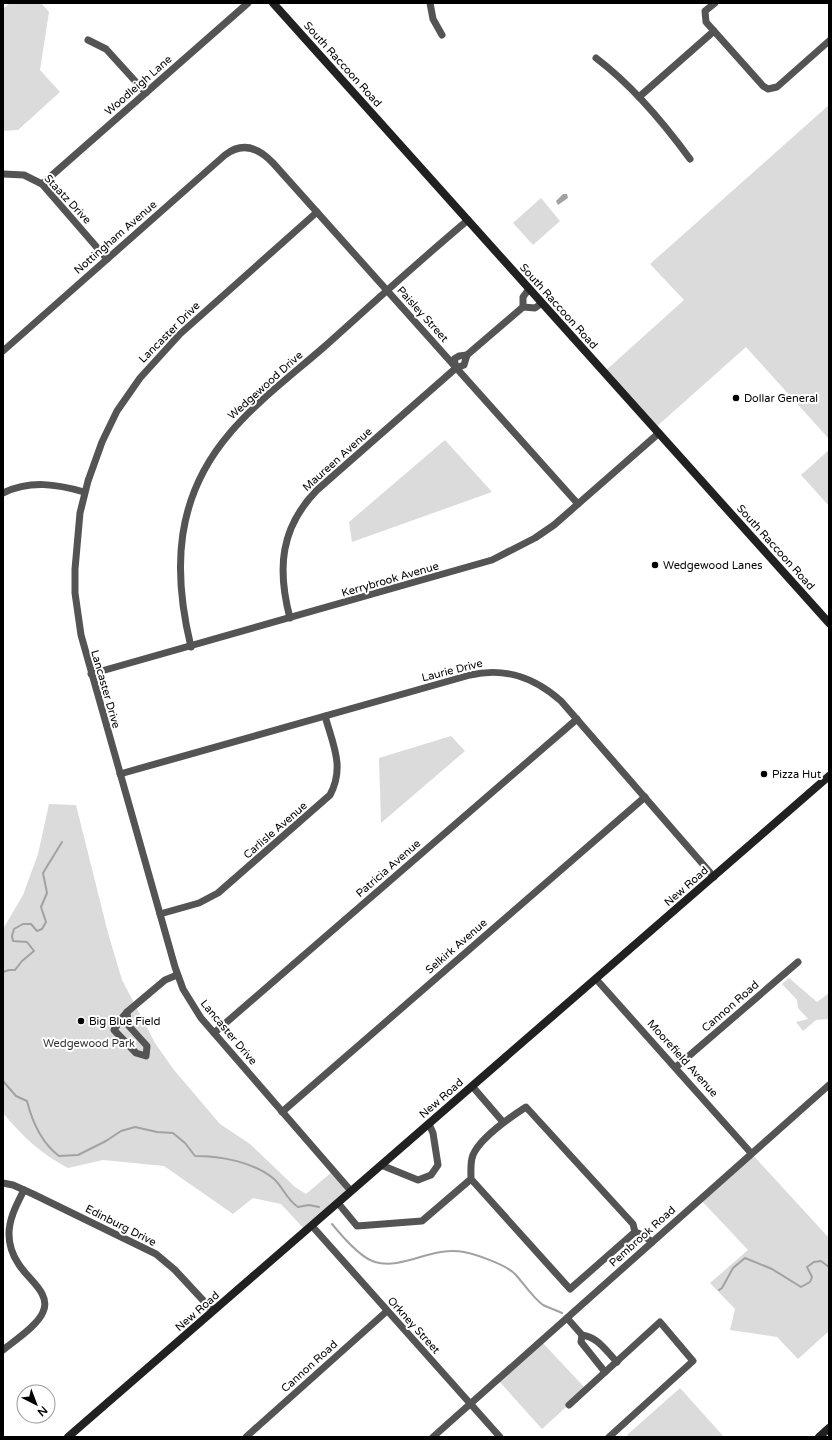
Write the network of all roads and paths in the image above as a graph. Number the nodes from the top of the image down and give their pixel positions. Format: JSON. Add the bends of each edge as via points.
{"nodes":[{"id":1,"x":248,"y":3,"type":"edge"},
{"id":2,"x":273,"y":3,"type":"edge"},
{"id":3,"x":430,"y":3,"type":"edge"},
{"id":4,"x":715,"y":3,"type":"edge"},
{"id":5,"x":714,"y":31,"type":"junction"},
{"id":6,"x":442,"y":35,"type":"dead end"},
{"id":7,"x":88,"y":40,"type":"dead end"},
{"id":8,"x":829,"y":41,"type":"edge"},
{"id":9,"x":596,"y":58,"type":"dead end"},
{"id":10,"x":146,"y":93,"type":"junction"},
{"id":11,"x":639,"y":97,"type":"junction"},
{"id":12,"x":246,"y":147,"type":"joint"},
{"id":13,"x":690,"y":159,"type":"dead end"},
{"id":14,"x":3,"y":174,"type":"edge"},
{"id":15,"x":42,"y":184,"type":"junction"},
{"id":16,"x":317,"y":212,"type":"junction"},
{"id":17,"x":468,"y":220,"type":"junction"},
{"id":18,"x":107,"y":259,"type":"junction"},
{"id":19,"x":529,"y":288,"type":"junction"},
{"id":20,"x":387,"y":291,"type":"junction"},
{"id":21,"x":542,"y":303,"type":"junction"},
{"id":22,"x":523,"y":307,"type":"junction"},
{"id":23,"x":3,"y":351,"type":"edge"},
{"id":24,"x":456,"y":368,"type":"junction"},
{"id":25,"x":659,"y":433,"type":"junction"},
{"id":26,"x":84,"y":492,"type":"junction"},
{"id":27,"x":3,"y":493,"type":"edge"},
{"id":28,"x":578,"y":504,"type":"junction"},
{"id":29,"x":290,"y":618,"type":"junction"},
{"id":30,"x":829,"y":623,"type":"edge"},
{"id":31,"x":191,"y":647,"type":"junction"},
{"id":32,"x":91,"y":674,"type":"junction"},
{"id":33,"x":325,"y":716,"type":"junction"},
{"id":34,"x":577,"y":719,"type":"junction"},
{"id":35,"x":120,"y":774,"type":"junction"},
{"id":36,"x":829,"y":776,"type":"edge"},
{"id":37,"x":644,"y":797,"type":"junction"},
{"id":38,"x":714,"y":877,"type":"junction"},
{"id":39,"x":160,"y":914,"type":"junction"},
{"id":40,"x":798,"y":962,"type":"dead end"},
{"id":41,"x":177,"y":975,"type":"junction"},
{"id":42,"x":596,"y":979,"type":"junction"},
{"id":43,"x":127,"y":1012,"type":"junction"},
{"id":44,"x":214,"y":1033,"type":"junction"},
{"id":45,"x":676,"y":1068,"type":"junction"},
{"id":46,"x":829,"y":1084,"type":"edge"},
{"id":47,"x":472,"y":1086,"type":"junction"},
{"id":48,"x":282,"y":1112,"type":"junction"},
{"id":49,"x":503,"y":1122,"type":"junction"},
{"id":50,"x":429,"y":1124,"type":"junction"},
{"id":51,"x":752,"y":1153,"type":"junction"},
{"id":52,"x":381,"y":1166,"type":"junction"},
{"id":53,"x":471,"y":1179,"type":"junction"},
{"id":54,"x":3,"y":1183,"type":"edge"},
{"id":55,"x":24,"y":1190,"type":"junction"},
{"id":56,"x":351,"y":1191,"type":"junction"},
{"id":57,"x":338,"y":1203,"type":"junction"},
{"id":58,"x":312,"y":1226,"type":"junction"},
{"id":59,"x":635,"y":1232,"type":"junction"},
{"id":60,"x":652,"y":1242,"type":"junction"},
{"id":61,"x":213,"y":1311,"type":"junction"},
{"id":62,"x":387,"y":1311,"type":"junction"},
{"id":63,"x":567,"y":1318,"type":"junction"},
{"id":64,"x":582,"y":1335,"type":"junction"},
{"id":65,"x":3,"y":1350,"type":"edge"},
{"id":66,"x":617,"y":1362,"type":"junction"},
{"id":67,"x":605,"y":1372,"type":"junction"},
{"id":68,"x":470,"y":1404,"type":"junction"},
{"id":69,"x":569,"y":1405,"type":"dead end"},
{"id":70,"x":829,"y":1428,"type":"edge"},
{"id":71,"x":68,"y":1437,"type":"edge"},
{"id":72,"x":246,"y":1437,"type":"edge"},
{"id":73,"x":433,"y":1437,"type":"edge"},
{"id":74,"x":500,"y":1437,"type":"edge"},
{"id":75,"x":609,"y":1437,"type":"edge"},
{"id":76,"x":819,"y":1437,"type":"edge"}],
"edges":[{"from":1,"to":10,"type":"street","name":"Woodleigh Lane"},
{"from":2,"to":17,"type":"street","name":"South Raccoon Road"},
{"from":3,"to":6,"type":"street","via":[[433,19]]},
{"from":4,"to":5,"type":"street","via":[[706,9],[704,15],[706,22]]},
{"from":5,"to":8,"type":"street","via":[[768,89],[777,87]]},
{"from":5,"to":11,"type":"street"},
{"from":7,"to":10,"type":"street","via":[[106,49]]},
{"from":9,"to":11,"type":"street","via":[[618,75]]},
{"from":10,"to":15,"type":"street","name":"Woodleigh Lane"},
{"from":11,"to":13,"type":"street"},
{"from":12,"to":16,"type":"street","name":"Paisley Street","via":[[254,148],[265,155]]},
{"from":12,"to":18,"type":"street","name":"Nottingham Avenue","via":[[225,154]]},
{"from":14,"to":15,"type":"street","name":"Staatz Drive","via":[[24,175]]},
{"from":15,"to":18,"type":"street","name":"Staatz Drive"},
{"from":16,"to":20,"type":"street","name":"Paisley Street"},
{"from":16,"to":26,"type":"street","name":"Lancaster Drive","via":[[180,334],[152,364],[111,423]]},
{"from":17,"to":19,"type":"street","name":"South Raccoon Road"},
{"from":17,"to":20,"type":"street","name":"Wedgewood Drive"},
{"from":18,"to":23,"type":"street","name":"Nottingham Avenue"},
{"from":19,"to":21,"type":"street","name":"South Raccoon Road"},
{"from":19,"to":22,"type":"street","via":[[523,297]]},
{"from":20,"to":24,"type":"street","name":"Paisley Street"},
{"from":20,"to":31,"type":"street","name":"Wedgewood Drive","via":[[244,418],[221,445],[206,469],[189,508],[180,553],[181,600]]},
{"from":21,"to":22,"type":"street","via":[[535,308]]},
{"from":21,"to":25,"type":"street","name":"South Raccoon Road"},
{"from":22,"to":24,"type":"street","name":"Maureen Avenue","via":[[467,356],[464,365]]},
{"from":24,"to":28,"type":"street","name":"Paisley Street"},
{"from":24,"to":29,"type":"street","name":"Maureen Avenue","via":[[317,490],[301,510],[289,534],[283,562],[285,597]]},
{"from":25,"to":28,"type":"street","name":"Kerrybrook Avenue"},
{"from":25,"to":30,"type":"street","name":"South Raccoon Road"},
{"from":26,"to":27,"type":"street","via":[[45,484],[26,485]]},
{"from":26,"to":32,"type":"street","name":"Lancaster Drive","via":[[76,547],[75,593],[81,635]]},
{"from":28,"to":29,"type":"street","name":"Kerrybrook Avenue","via":[[535,538],[492,560]]},
{"from":29,"to":31,"type":"street","name":"Kerrybrook Avenue"},
{"from":31,"to":32,"type":"street","name":"Kerrybrook Avenue"},
{"from":32,"to":35,"type":"street","name":"Lancaster Drive"},
{"from":33,"to":34,"type":"street","name":"Laurie Drive","via":[[470,675],[492,672],[519,675],[542,685]]},
{"from":33,"to":35,"type":"street","name":"Laurie Drive"},
{"from":33,"to":39,"type":"street","name":"Carlisle Avenue","via":[[338,769],[330,795],[218,893],[199,903]]},
{"from":34,"to":37,"type":"street","name":"Laurie Drive"},
{"from":34,"to":44,"type":"street","name":"Patricia Avenue"},
{"from":35,"to":39,"type":"street","name":"Lancaster Drive"},
{"from":36,"to":38,"type":"street","name":"New Road"},
{"from":37,"to":38,"type":"street","name":"Laurie Drive"},
{"from":37,"to":48,"type":"street","name":"Selkirk Avenue"},
{"from":38,"to":42,"type":"street","name":"New Road"},
{"from":39,"to":41,"type":"street","name":"Lancaster Drive"},
{"from":40,"to":45,"type":"street","name":"Cannon Road"},
{"from":41,"to":43,"type":"street","via":[[165,980]]},
{"from":41,"to":44,"type":"street","name":"Lancaster Drive","via":[[191,1004]]},
{"from":42,"to":45,"type":"street","name":"Moorefield Avenue"},
{"from":42,"to":47,"type":"street","name":"New Road"},
{"from":43,"to":43,"type":"street","via":[[128,1025],[147,1046],[146,1056],[136,1053],[114,1030]]},
{"from":44,"to":48,"type":"street","name":"Lancaster Drive"},
{"from":45,"to":51,"type":"street","name":"Moorefield Avenue"},
{"from":46,"to":51,"type":"street","name":"Pembrook Road"},
{"from":47,"to":49,"type":"street"},
{"from":47,"to":50,"type":"street","name":"New Road"},
{"from":48,"to":56,"type":"street","name":"Lancaster Drive"},
{"from":49,"to":53,"type":"street","via":[[473,1154]]},
{"from":49,"to":59,"type":"street","via":[[526,1107],[633,1224]]},
{"from":50,"to":52,"type":"street","name":"New Road"},
{"from":50,"to":52,"type":"street","via":[[438,1165],[431,1175],[418,1180]]},
{"from":51,"to":60,"type":"street","name":"Pembrook Road"},
{"from":52,"to":56,"type":"street","name":"New Road"},
{"from":53,"to":57,"type":"street","via":[[422,1221],[357,1226]]},
{"from":53,"to":59,"type":"street","via":[[570,1289]]},
{"from":54,"to":55,"type":"street","name":"Edinburg Drive"},
{"from":55,"to":61,"type":"street","name":"Edinburg Drive","via":[[156,1254],[175,1270]]},
{"from":55,"to":65,"type":"street","via":[[10,1224],[11,1248],[18,1264],[41,1291],[44,1309],[36,1321]]},
{"from":56,"to":57,"type":"street","name":"New Road"},
{"from":57,"to":58,"type":"street","name":"New Road"},
{"from":58,"to":61,"type":"street","name":"New Road"},
{"from":58,"to":62,"type":"street","name":"Orkney Street"},
{"from":59,"to":60,"type":"street"},
{"from":60,"to":63,"type":"street","name":"Pembrook Road"},
{"from":61,"to":71,"type":"street","name":"New Road"},
{"from":62,"to":68,"type":"street","name":"Orkney Street"},
{"from":62,"to":72,"type":"street","name":"Cannon Road"},
{"from":63,"to":64,"type":"street"},
{"from":63,"to":68,"type":"street","name":"Pembrook Road"},
{"from":64,"to":66,"type":"street","via":[[596,1339]]},
{"from":64,"to":67,"type":"street","via":[[581,1342]]},
{"from":66,"to":67,"type":"street"},
{"from":66,"to":75,"type":"street","via":[[660,1322],[693,1361]]},
{"from":67,"to":69,"type":"street"},
{"from":68,"to":73,"type":"street","name":"Pembrook Road"},
{"from":68,"to":74,"type":"street","name":"Orkney Street"},
{"from":70,"to":76,"type":"street"}]}
